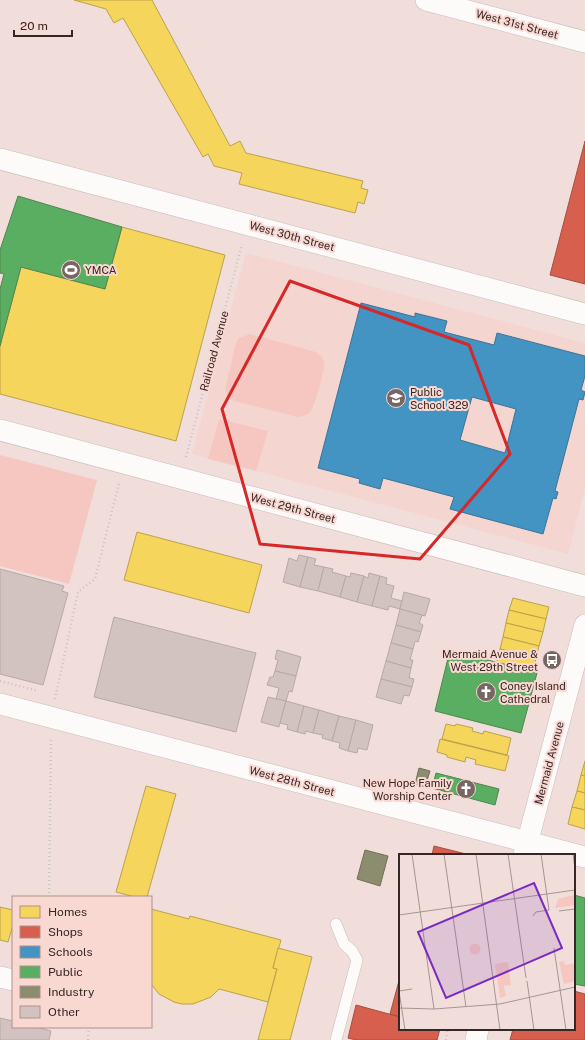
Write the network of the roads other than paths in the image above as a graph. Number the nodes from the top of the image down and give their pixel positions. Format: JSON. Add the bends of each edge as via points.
{"nodes":[{"id":1,"x":426,"y":0,"type":"edge"},
{"id":2,"x":585,"y":42,"type":"edge"},
{"id":3,"x":0,"y":158,"type":"edge"},
{"id":4,"x":585,"y":314,"type":"edge"},
{"id":5,"x":0,"y":430,"type":"edge"},
{"id":6,"x":585,"y":586,"type":"edge"},
{"id":7,"x":585,"y":625,"type":"edge"},
{"id":8,"x":0,"y":704,"type":"edge"},
{"id":9,"x":526,"y":849,"type":"edge"},
{"id":10,"x":563,"y":854,"type":"edge"},
{"id":11,"x":575,"y":856,"type":"edge"},
{"id":12,"x":585,"y":857,"type":"edge"},
{"id":13,"x":336,"y":924,"type":"dead end"},
{"id":14,"x":0,"y":976,"type":"edge"},
{"id":15,"x":12,"y":980,"type":"edge"},
{"id":16,"x":478,"y":1030,"type":"edge"},
{"id":17,"x":336,"y":1040,"type":"edge"},
{"id":18,"x":476,"y":1040,"type":"edge"}],
"edges":[{"from":1,"to":2,"type":"street","name":"West 31st Street"},
{"from":3,"to":4,"type":"street","name":"West 30th Street"},
{"from":5,"to":6,"type":"street","name":"West 29th Street"},
{"from":7,"to":9,"type":"street","name":"Mermaid Avenue"},
{"from":8,"to":9,"type":"street","name":"West 28th Street"},
{"from":9,"to":10,"type":"street","name":"West 28th Street"},
{"from":11,"to":12,"type":"street","name":"West 28th Street"},
{"from":13,"to":17,"type":"lane","via":[[344,944],[357,960]]},
{"from":14,"to":15,"type":"street"},
{"from":16,"to":18,"type":"street"}]}
